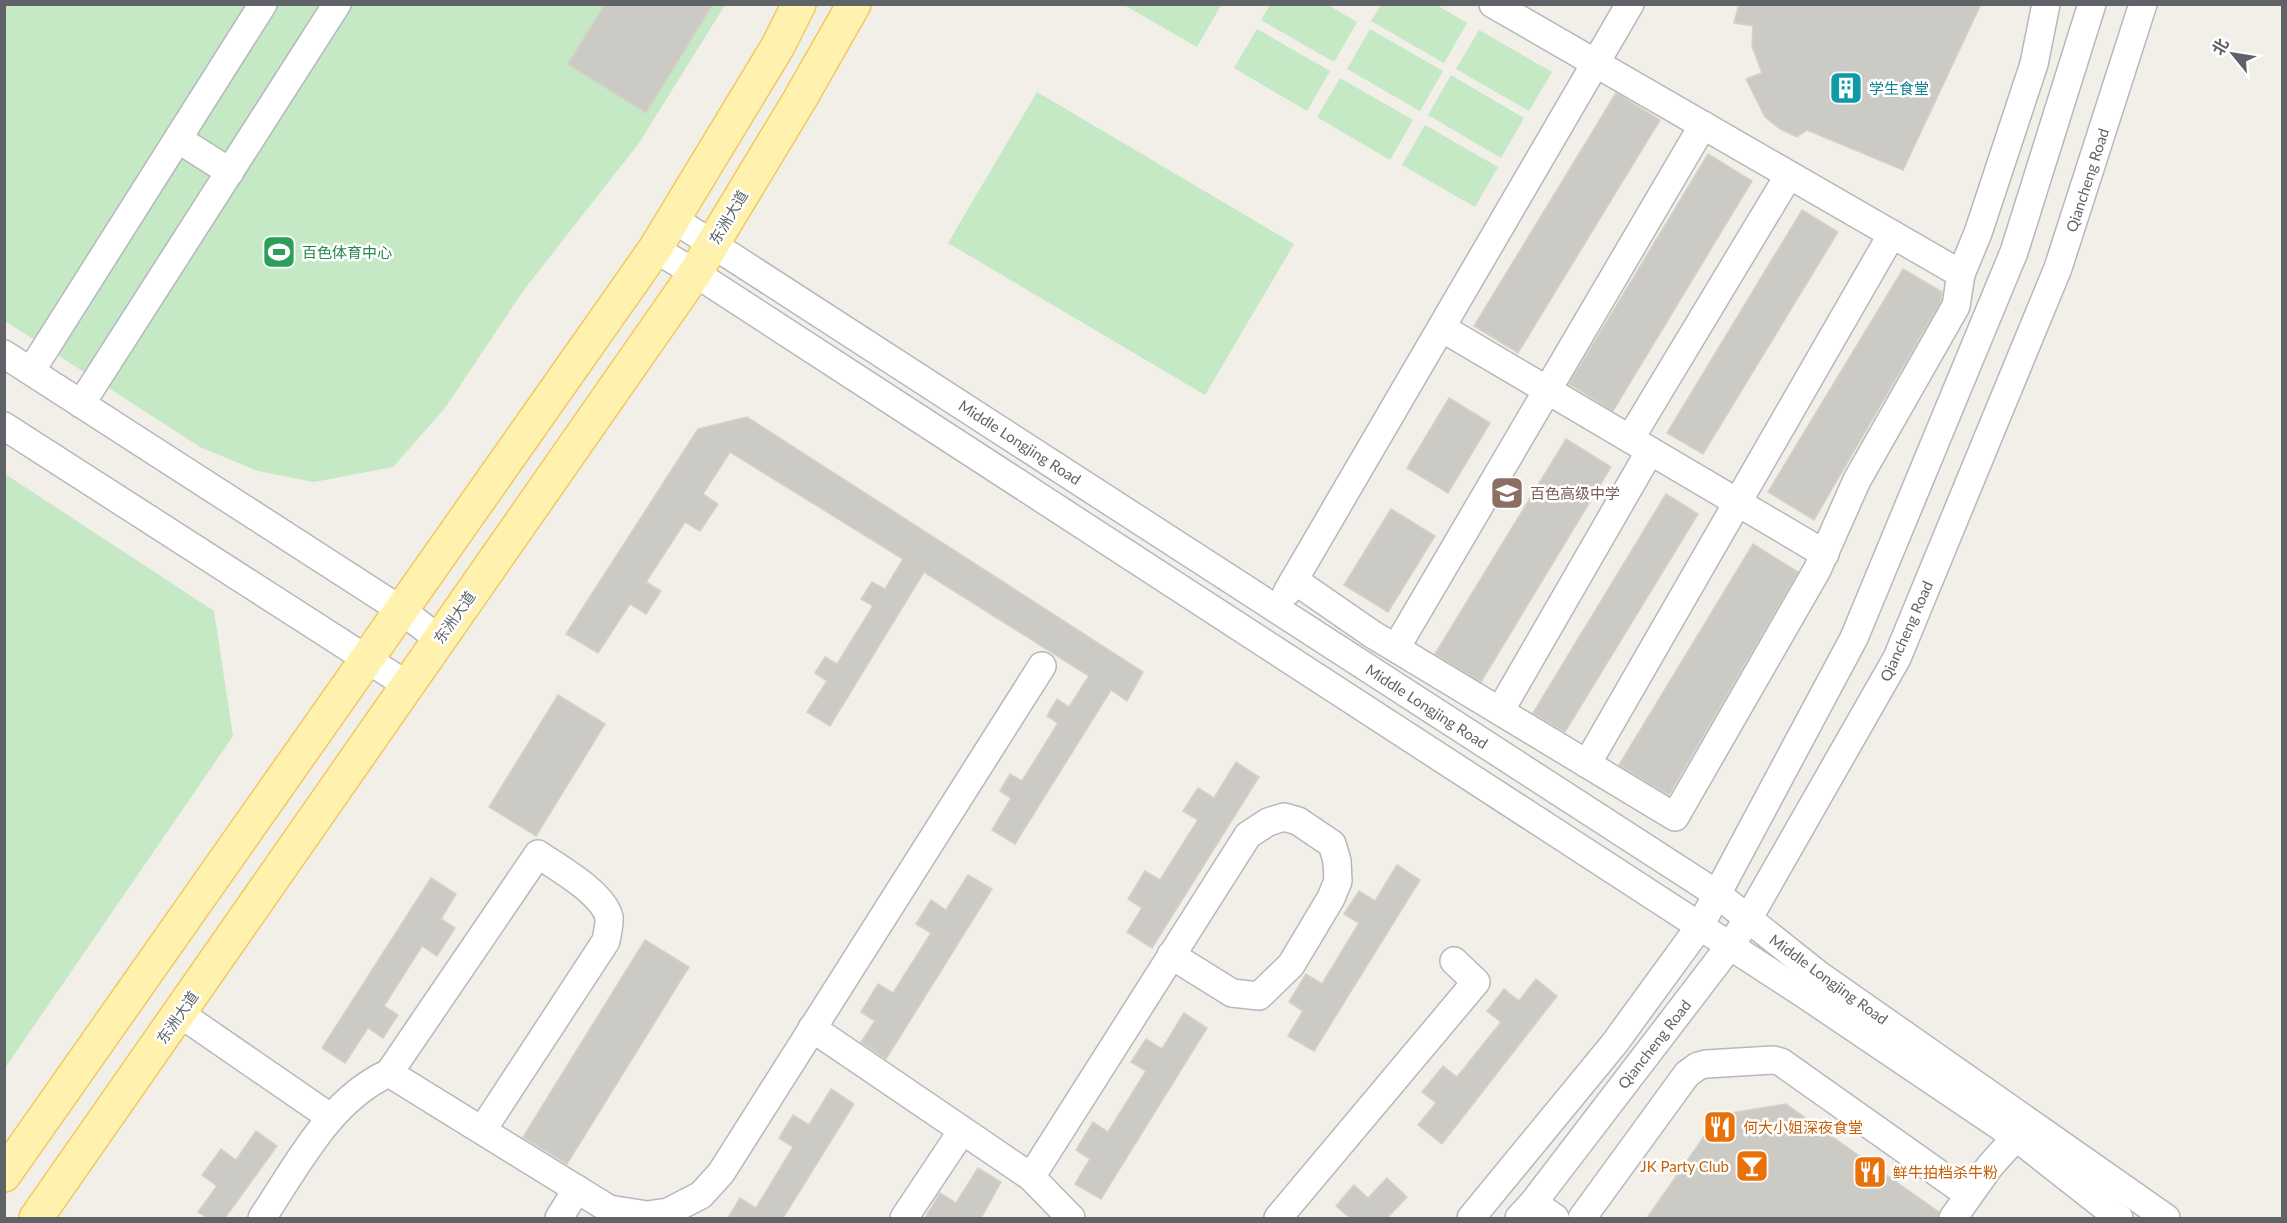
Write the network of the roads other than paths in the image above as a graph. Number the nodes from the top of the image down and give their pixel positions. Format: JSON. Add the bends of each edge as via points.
{"nodes":[{"id":1,"x":263,"y":4,"type":"edge"},
{"id":2,"x":337,"y":4,"type":"edge"},
{"id":3,"x":799,"y":4,"type":"edge"},
{"id":4,"x":854,"y":4,"type":"edge"},
{"id":5,"x":1493,"y":4,"type":"edge"},
{"id":6,"x":1630,"y":4,"type":"edge"},
{"id":7,"x":2046,"y":4,"type":"edge"},
{"id":8,"x":2092,"y":4,"type":"edge"},
{"id":9,"x":2143,"y":4,"type":"edge"},
{"id":10,"x":1597,"y":64,"type":"junction"},
{"id":11,"x":1703,"y":125,"type":"junction"},
{"id":12,"x":178,"y":139,"type":"junction"},
{"id":13,"x":230,"y":172,"type":"junction"},
{"id":14,"x":1789,"y":175,"type":"junction"},
{"id":15,"x":672,"y":218,"type":"junction"},
{"id":16,"x":1892,"y":234,"type":"junction"},
{"id":17,"x":711,"y":245,"type":"junction"},
{"id":18,"x":655,"y":249,"type":"junction"},
{"id":19,"x":694,"y":273,"type":"junction"},
{"id":20,"x":1961,"y":274,"type":"junction"},
{"id":21,"x":1442,"y":328,"type":"junction"},
{"id":22,"x":4,"y":354,"type":"edge"},
{"id":23,"x":31,"y":371,"type":"junction"},
{"id":24,"x":1546,"y":390,"type":"junction"},
{"id":25,"x":81,"y":404,"type":"junction"},
{"id":26,"x":4,"y":426,"type":"edge"},
{"id":27,"x":1640,"y":445,"type":"junction"},
{"id":28,"x":1738,"y":503,"type":"junction"},
{"id":29,"x":1825,"y":554,"type":"junction"},
{"id":30,"x":401,"y":610,"type":"junction"},
{"id":31,"x":439,"y":639,"type":"junction"},
{"id":32,"x":1396,"y":648,"type":"junction"},
{"id":33,"x":366,"y":660,"type":"junction"},
{"id":34,"x":1042,"y":666,"type":"dead end"},
{"id":35,"x":407,"y":685,"type":"junction"},
{"id":36,"x":1500,"y":711,"type":"junction"},
{"id":37,"x":1587,"y":764,"type":"junction"},
{"id":38,"x":1717,"y":894,"type":"junction"},
{"id":39,"x":1748,"y":919,"type":"junction"},
{"id":40,"x":1700,"y":926,"type":"junction"},
{"id":41,"x":1730,"y":947,"type":"junction"},
{"id":42,"x":1171,"y":956,"type":"junction"},
{"id":43,"x":1454,"y":961,"type":"dead end"},
{"id":44,"x":179,"y":1014,"type":"junction"},
{"id":45,"x":812,"y":1028,"type":"junction"},
{"id":46,"x":389,"y":1073,"type":"junction"},
{"id":47,"x":330,"y":1117,"type":"junction"},
{"id":48,"x":483,"y":1130,"type":"junction"},
{"id":49,"x":962,"y":1131,"type":"junction"},
{"id":50,"x":2016,"y":1137,"type":"junction"},
{"id":51,"x":4,"y":1175,"type":"edge"},
{"id":52,"x":1031,"y":1177,"type":"junction"},
{"id":53,"x":577,"y":1189,"type":"junction"},
{"id":54,"x":1969,"y":1195,"type":"junction"},
{"id":55,"x":1526,"y":1211,"type":"edge"},
{"id":56,"x":36,"y":1218,"type":"edge"},
{"id":57,"x":262,"y":1218,"type":"edge"},
{"id":58,"x":559,"y":1218,"type":"edge"},
{"id":59,"x":904,"y":1218,"type":"edge"},
{"id":60,"x":1071,"y":1218,"type":"edge"},
{"id":61,"x":1278,"y":1218,"type":"edge"},
{"id":62,"x":1471,"y":1218,"type":"edge"},
{"id":63,"x":1555,"y":1218,"type":"edge"},
{"id":64,"x":1582,"y":1218,"type":"edge"},
{"id":65,"x":1953,"y":1218,"type":"edge"},
{"id":66,"x":2119,"y":1218,"type":"edge"},
{"id":67,"x":2166,"y":1218,"type":"edge"}],
"edges":[{"from":1,"to":12,"type":"street"},
{"from":2,"to":13,"type":"street"},
{"from":3,"to":15,"type":"main road","via":[[778,46]]},
{"from":4,"to":17,"type":"main road","name":"东洲大道"},
{"from":5,"to":10,"type":"street"},
{"from":6,"to":10,"type":"street"},
{"from":7,"to":20,"type":"street","via":[[2034,64]]},
{"from":8,"to":38,"type":"street","name":"Qiancheng Road","via":[[2014,252],[1854,638]]},
{"from":9,"to":39,"type":"street","name":"Qiancheng Road","via":[[2058,268],[1897,658]]},
{"from":10,"to":11,"type":"street"},
{"from":10,"to":21,"type":"street"},
{"from":11,"to":14,"type":"street"},
{"from":11,"to":24,"type":"street"},
{"from":12,"to":13,"type":"street"},
{"from":12,"to":23,"type":"street"},
{"from":13,"to":25,"type":"street"},
{"from":14,"to":16,"type":"street"},
{"from":14,"to":27,"type":"street"},
{"from":15,"to":17,"type":"street","name":"Middle Longjing Road"},
{"from":15,"to":18,"type":"main road"},
{"from":16,"to":20,"type":"street"},
{"from":16,"to":28,"type":"street"},
{"from":17,"to":19,"type":"main road","name":"东洲大道"},
{"from":17,"to":38,"type":"street","name":"Middle Longjing Road"},
{"from":18,"to":19,"type":"street","name":"Middle Longjing Road"},
{"from":18,"to":30,"type":"main road"},
{"from":19,"to":31,"type":"main road","name":"东洲大道"},
{"from":19,"to":40,"type":"street","name":"Middle Longjing Road"},
{"from":20,"to":29,"type":"street","via":[[1956,306],[1857,480]]},
{"from":21,"to":24,"type":"street"},
{"from":21,"to":32,"type":"street","via":[[1291,586]]},
{"from":22,"to":23,"type":"street"},
{"from":23,"to":25,"type":"street"},
{"from":24,"to":27,"type":"street"},
{"from":24,"to":32,"type":"street"},
{"from":25,"to":30,"type":"street"},
{"from":26,"to":33,"type":"street"},
{"from":27,"to":28,"type":"street"},
{"from":27,"to":36,"type":"street"},
{"from":28,"to":29,"type":"street"},
{"from":28,"to":37,"type":"street"},
{"from":29,"to":37,"type":"street","via":[[1675,817]]},
{"from":30,"to":31,"type":"street"},
{"from":30,"to":33,"type":"main road"},
{"from":31,"to":35,"type":"main road","name":"东洲大道"},
{"from":32,"to":36,"type":"street"},
{"from":33,"to":35,"type":"street"},
{"from":33,"to":51,"type":"main road"},
{"from":34,"to":45,"type":"street"},
{"from":35,"to":44,"type":"main road","name":"东洲大道"},
{"from":36,"to":37,"type":"street"},
{"from":38,"to":39,"type":"street","name":"Middle Longjing Road"},
{"from":38,"to":40,"type":"street","name":"Qiancheng Road"},
{"from":39,"to":41,"type":"street","name":"Qiancheng Road"},
{"from":39,"to":67,"type":"street","name":"Middle Longjing Road","via":[[1819,975]]},
{"from":40,"to":41,"type":"street","name":"Middle Longjing Road"},
{"from":40,"to":62,"type":"street","name":"Qiancheng Road","via":[[1614,1044]]},
{"from":41,"to":50,"type":"street","name":"Middle Longjing Road"},
{"from":41,"to":55,"type":"street","name":"Qiancheng Road"},
{"from":42,"to":42,"type":"street","via":[[1248,836],[1268,822],[1284,817],[1298,821],[1332,844],[1338,882],[1332,898],[1291,965],[1259,996],[1232,993]]},
{"from":42,"to":52,"type":"street"},
{"from":43,"to":61,"type":"street","via":[[1476,982]]},
{"from":44,"to":47,"type":"street"},
{"from":44,"to":56,"type":"main road","name":"东洲大道"},
{"from":45,"to":49,"type":"street"},
{"from":45,"to":53,"type":"street","via":[[721,1173],[701,1195],[668,1212],[646,1215],[609,1209]]},
{"from":46,"to":47,"type":"street","via":[[369,1082]]},
{"from":46,"to":48,"type":"street"},
{"from":46,"to":48,"type":"street","via":[[538,854],[600,901],[609,918],[606,940]]},
{"from":47,"to":57,"type":"street"},
{"from":48,"to":53,"type":"street"},
{"from":49,"to":52,"type":"street"},
{"from":49,"to":59,"type":"street"},
{"from":50,"to":54,"type":"street"},
{"from":50,"to":66,"type":"street","name":"Middle Longjing Road"},
{"from":52,"to":60,"type":"street"},
{"from":53,"to":58,"type":"street"},
{"from":54,"to":64,"type":"street","via":[[1773,1060],[1706,1064],[1687,1074]]},
{"from":54,"to":65,"type":"street"},
{"from":55,"to":63,"type":"street"}]}
